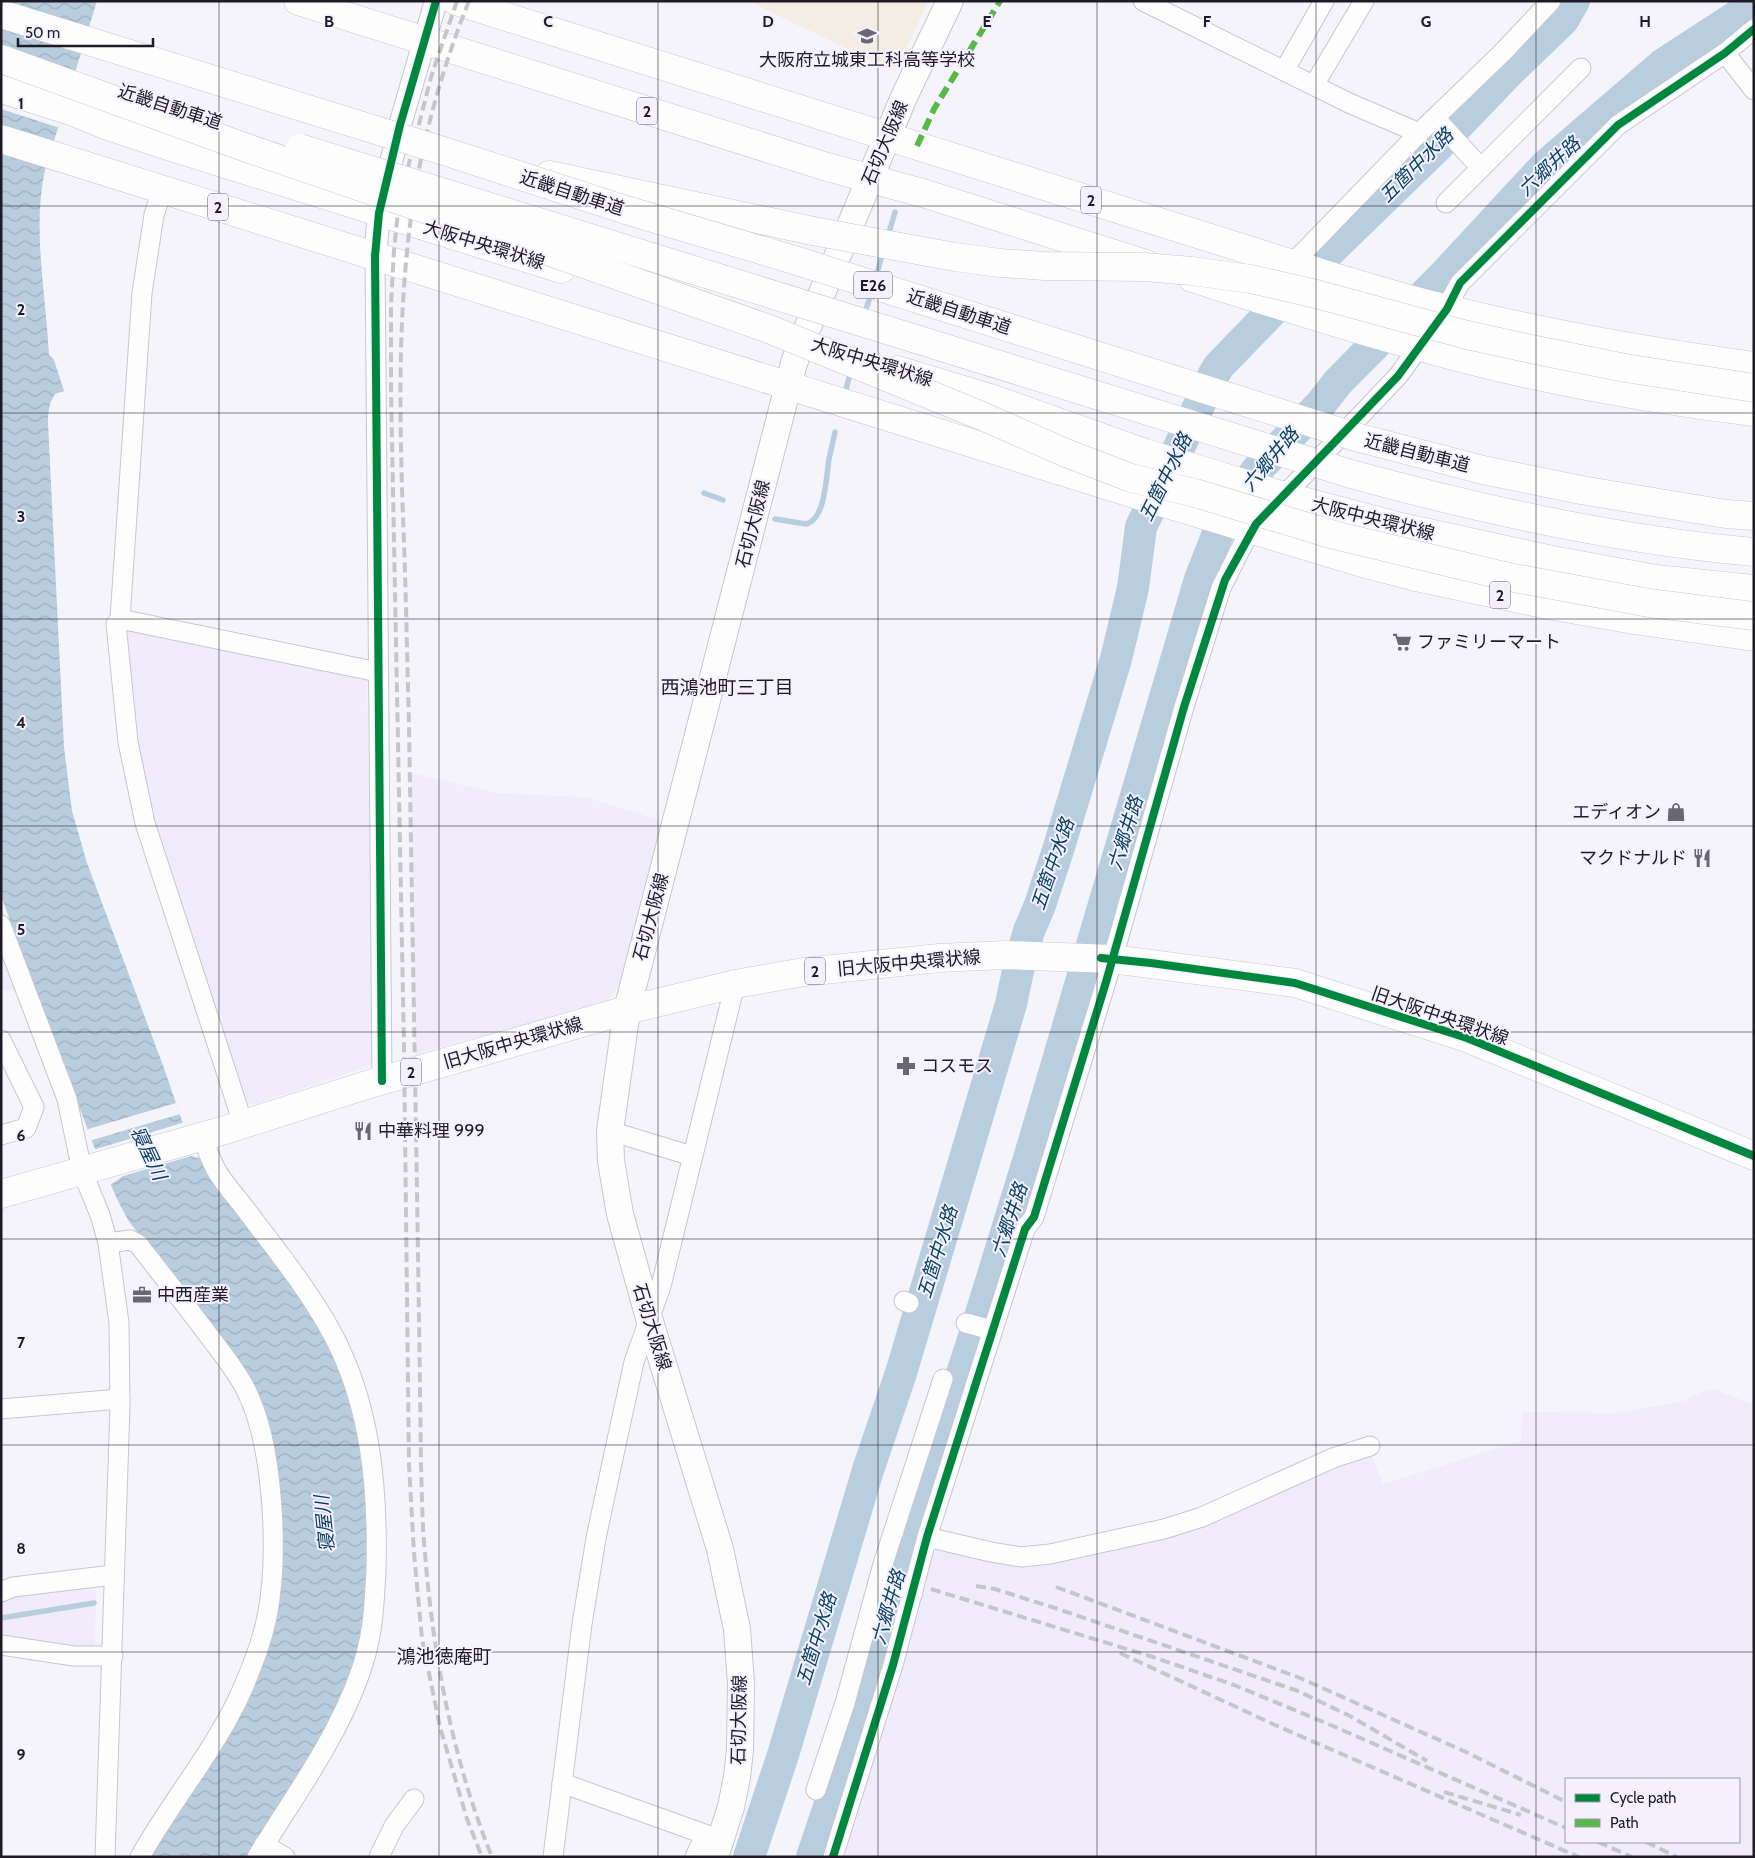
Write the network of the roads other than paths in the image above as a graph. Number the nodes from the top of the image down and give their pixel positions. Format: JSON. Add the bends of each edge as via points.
{"nodes":[{"id":1,"x":298,"y":1,"type":"edge"},
{"id":2,"x":436,"y":1,"type":"edge"},
{"id":3,"x":456,"y":1,"type":"edge"},
{"id":4,"x":950,"y":1,"type":"edge"},
{"id":5,"x":1143,"y":1,"type":"edge"},
{"id":6,"x":1324,"y":1,"type":"edge"},
{"id":7,"x":1364,"y":1,"type":"edge"},
{"id":8,"x":1551,"y":1,"type":"edge"},
{"id":9,"x":1,"y":14,"type":"edge"},
{"id":10,"x":1754,"y":29,"type":"edge"},
{"id":11,"x":424,"y":41,"type":"junction"},
{"id":12,"x":1,"y":53,"type":"edge"},
{"id":13,"x":1725,"y":53,"type":"junction"},
{"id":14,"x":1,"y":59,"type":"edge"},
{"id":15,"x":1582,"y":68,"type":"dead end"},
{"id":16,"x":1284,"y":71,"type":"junction"},
{"id":17,"x":1314,"y":85,"type":"junction"},
{"id":18,"x":1,"y":89,"type":"edge"},
{"id":19,"x":1754,"y":90,"type":"edge"},
{"id":20,"x":1440,"y":123,"type":"junction"},
{"id":21,"x":1419,"y":134,"type":"junction"},
{"id":22,"x":887,"y":136,"type":"junction"},
{"id":23,"x":1,"y":139,"type":"edge"},
{"id":24,"x":450,"y":153,"type":"junction"},
{"id":25,"x":1481,"y":168,"type":"junction"},
{"id":26,"x":870,"y":179,"type":"junction"},
{"id":27,"x":162,"y":190,"type":"junction"},
{"id":28,"x":1446,"y":203,"type":"dead end"},
{"id":29,"x":380,"y":213,"type":"junction"},
{"id":30,"x":376,"y":256,"type":"junction"},
{"id":31,"x":1294,"y":264,"type":"junction"},
{"id":32,"x":1441,"y":308,"type":"junction"},
{"id":33,"x":802,"y":341,"type":"junction"},
{"id":34,"x":1411,"y":344,"type":"junction"},
{"id":35,"x":1754,"y":366,"type":"edge"},
{"id":36,"x":788,"y":386,"type":"junction"},
{"id":37,"x":1754,"y":388,"type":"edge"},
{"id":38,"x":1754,"y":412,"type":"edge"},
{"id":39,"x":1274,"y":493,"type":"junction"},
{"id":40,"x":1754,"y":516,"type":"edge"},
{"id":41,"x":1244,"y":529,"type":"junction"},
{"id":42,"x":1754,"y":552,"type":"edge"},
{"id":43,"x":1754,"y":589,"type":"edge"},
{"id":44,"x":1754,"y":616,"type":"edge"},
{"id":45,"x":120,"y":619,"type":"junction"},
{"id":46,"x":1754,"y":637,"type":"edge"},
{"id":47,"x":378,"y":672,"type":"junction"},
{"id":48,"x":1,"y":925,"type":"edge"},
{"id":49,"x":1096,"y":958,"type":"junction"},
{"id":50,"x":735,"y":984,"type":"junction"},
{"id":51,"x":627,"y":1010,"type":"junction"},
{"id":52,"x":1,"y":1040,"type":"edge"},
{"id":53,"x":382,"y":1081,"type":"junction"},
{"id":54,"x":241,"y":1124,"type":"junction"},
{"id":55,"x":610,"y":1130,"type":"junction"},
{"id":56,"x":1,"y":1135,"type":"edge"},
{"id":57,"x":199,"y":1137,"type":"junction"},
{"id":58,"x":692,"y":1156,"type":"junction"},
{"id":59,"x":1754,"y":1156,"type":"edge"},
{"id":60,"x":91,"y":1168,"type":"junction"},
{"id":61,"x":1,"y":1194,"type":"edge"},
{"id":62,"x":108,"y":1243,"type":"junction"},
{"id":63,"x":649,"y":1318,"type":"junction"},
{"id":64,"x":966,"y":1322,"type":"dead end"},
{"id":65,"x":990,"y":1329,"type":"junction"},
{"id":66,"x":943,"y":1379,"type":"dead end"},
{"id":67,"x":120,"y":1399,"type":"junction"},
{"id":68,"x":1,"y":1409,"type":"edge"},
{"id":69,"x":1370,"y":1446,"type":"dead end"},
{"id":70,"x":927,"y":1537,"type":"junction"},
{"id":71,"x":113,"y":1575,"type":"junction"},
{"id":72,"x":880,"y":1584,"type":"junction"},
{"id":73,"x":1,"y":1592,"type":"edge"},
{"id":74,"x":909,"y":1592,"type":"junction"},
{"id":75,"x":1,"y":1645,"type":"edge"},
{"id":76,"x":113,"y":1656,"type":"junction"},
{"id":77,"x":562,"y":1783,"type":"junction"},
{"id":78,"x":816,"y":1790,"type":"dead end"},
{"id":79,"x":414,"y":1799,"type":"dead end"},
{"id":80,"x":714,"y":1844,"type":"edge"},
{"id":81,"x":260,"y":1851,"type":"edge"},
{"id":82,"x":105,"y":1857,"type":"edge"},
{"id":83,"x":140,"y":1857,"type":"edge"},
{"id":84,"x":284,"y":1857,"type":"edge"},
{"id":85,"x":379,"y":1857,"type":"edge"},
{"id":86,"x":553,"y":1857,"type":"edge"},
{"id":87,"x":695,"y":1857,"type":"edge"},
{"id":88,"x":833,"y":1857,"type":"edge"}],
"edges":[{"from":1,"to":11,"type":"main road","number":"2"},
{"from":2,"to":11,"type":"street"},
{"from":3,"to":22,"type":"main road","number":"2"},
{"from":4,"to":22,"type":"main road","name":"石切大阪線"},
{"from":5,"to":16,"type":"street"},
{"from":6,"to":16,"type":"street"},
{"from":7,"to":17,"type":"street"},
{"from":8,"to":20,"type":"street"},
{"from":9,"to":24,"type":"main road","name":"近畿自動車道","number":"E26","bridge":true},
{"from":10,"to":13,"type":"street"},
{"from":11,"to":26,"type":"main road","number":"2"},
{"from":11,"to":29,"type":"street"},
{"from":12,"to":42,"type":"main road","name":"近畿自動車道","number":"E26","bridge":true,"via":[[1350,474],[1595,531]]},
{"from":13,"to":19,"type":"street"},
{"from":13,"to":32,"type":"street","via":[[1618,125],[1460,283]]},
{"from":14,"to":44,"type":"main road","bridge":true,"via":[[769,329],[1131,478],[1195,493],[1334,535],[1510,577],[1649,604]]},
{"from":15,"to":25,"type":"street"},
{"from":16,"to":17,"type":"street"},
{"from":17,"to":21,"type":"street"},
{"from":18,"to":29,"type":"main road","name":"大阪中央環状線"},
{"from":20,"to":21,"type":"street"},
{"from":20,"to":25,"type":"street"},
{"from":21,"to":31,"type":"street"},
{"from":22,"to":26,"type":"main road","name":"石切大阪線"},
{"from":22,"to":31,"type":"main road","number":"2"},
{"from":23,"to":27,"type":"main road","number":"2"},
{"from":24,"to":37,"type":"main road","bridge":true,"via":[[804,230],[955,257],[1045,266],[1163,269],[1251,279],[1531,349],[1625,368]]},
{"from":24,"to":40,"type":"main road","name":"近畿自動車道","number":"E26","bridge":true,"via":[[1404,451],[1580,490]]},
{"from":25,"to":28,"type":"street"},
{"from":26,"to":33,"type":"main road","name":"石切大阪線"},
{"from":26,"to":34,"type":"main road","number":"2"},
{"from":27,"to":30,"type":"main road","number":"2"},
{"from":27,"to":45,"type":"street","via":[[154,216],[142,292]]},
{"from":29,"to":30,"type":"street"},
{"from":29,"to":33,"type":"main road","name":"大阪中央環状線","via":[[760,332]]},
{"from":30,"to":36,"type":"main road","number":"2"},
{"from":30,"to":47,"type":"street"},
{"from":31,"to":32,"type":"main road","number":"2"},
{"from":32,"to":34,"type":"street"},
{"from":32,"to":35,"type":"main road","number":"2","via":[[1607,343]]},
{"from":33,"to":36,"type":"main road","name":"石切大阪線"},
{"from":33,"to":39,"type":"main road","name":"大阪中央環状線","via":[[996,400],[1145,453]]},
{"from":34,"to":38,"type":"main road","number":"2","via":[[1572,383]]},
{"from":34,"to":39,"type":"street","via":[[1398,376]]},
{"from":36,"to":41,"type":"main road","number":"2"},
{"from":36,"to":51,"type":"main road","name":"石切大阪線"},
{"from":39,"to":41,"type":"street","via":[[1256,524]]},
{"from":39,"to":43,"type":"main road","name":"大阪中央環状線","via":[[1401,527],[1552,560],[1656,579]]},
{"from":41,"to":46,"type":"main road","number":"2","via":[[1366,564],[1485,592],[1634,620]]},
{"from":41,"to":49,"type":"street","via":[[1221,588],[1184,707]]},
{"from":45,"to":47,"type":"street"},
{"from":45,"to":54,"type":"street","via":[[116,624],[128,742],[146,823]]},
{"from":47,"to":53,"type":"street"},
{"from":48,"to":60,"type":"street"},
{"from":49,"to":50,"type":"main road","name":"旧大阪中央環状線","number":"2","via":[[1006,955],[939,958],[804,972]]},
{"from":49,"to":59,"type":"main road","name":"旧大阪中央環状線","number":"2","via":[[1295,983],[1467,1038]]},
{"from":49,"to":65,"type":"street","via":[[1034,1216],[1025,1229]]},
{"from":50,"to":51,"type":"main road","name":"旧大阪中央環状線","number":"2"},
{"from":50,"to":58,"type":"street"},
{"from":51,"to":53,"type":"main road","name":"旧大阪中央環状線","number":"2"},
{"from":51,"to":55,"type":"main road","name":"石切大阪線"},
{"from":52,"to":56,"type":"street","via":[[34,1107],[26,1128]]},
{"from":53,"to":54,"type":"main road","name":"旧大阪中央環状線","number":"2"},
{"from":54,"to":57,"type":"main road","name":"旧大阪中央環状線","number":"2"},
{"from":55,"to":58,"type":"street"},
{"from":55,"to":63,"type":"main road","name":"石切大阪線","via":[[620,1214]]},
{"from":57,"to":60,"type":"main road","name":"旧大阪中央環状線","number":"2"},
{"from":57,"to":81,"type":"street","via":[[218,1173],[306,1291],[336,1340],[360,1401],[374,1488],[377,1530],[374,1622],[367,1652],[348,1702],[320,1759]]},
{"from":58,"to":63,"type":"street","via":[[661,1286]]},
{"from":60,"to":61,"type":"main road","name":"旧大阪中央環状線","number":"2"},
{"from":60,"to":62,"type":"street"},
{"from":62,"to":67,"type":"street","via":[[119,1323]]},
{"from":62,"to":83,"type":"street","via":[[130,1240],[138,1244],[239,1377],[254,1407],[263,1440],[272,1526],[270,1596],[254,1661],[228,1718]]},
{"from":63,"to":77,"type":"street","via":[[634,1362],[596,1538]]},
{"from":63,"to":80,"type":"main road","name":"石切大阪線","via":[[720,1549],[737,1629],[741,1684],[740,1750],[734,1793]]},
{"from":64,"to":65,"type":"street"},
{"from":65,"to":70,"type":"street"},
{"from":66,"to":72,"type":"street"},
{"from":67,"to":68,"type":"street"},
{"from":67,"to":71,"type":"street"},
{"from":69,"to":70,"type":"street","via":[[1333,1458],[1202,1517],[1164,1529],[1050,1554],[1021,1557]]},
{"from":70,"to":74,"type":"street"},
{"from":71,"to":73,"type":"street","via":[[13,1587]]},
{"from":71,"to":76,"type":"street"},
{"from":72,"to":74,"type":"street"},
{"from":72,"to":78,"type":"street"},
{"from":74,"to":88,"type":"street","via":[[875,1726]]},
{"from":75,"to":76,"type":"street","via":[[74,1656]]},
{"from":76,"to":82,"type":"street"},
{"from":77,"to":80,"type":"street"},
{"from":77,"to":86,"type":"street"},
{"from":79,"to":85,"type":"street","via":[[394,1826]]},
{"from":80,"to":87,"type":"street"},
{"from":81,"to":84,"type":"street"}]}
